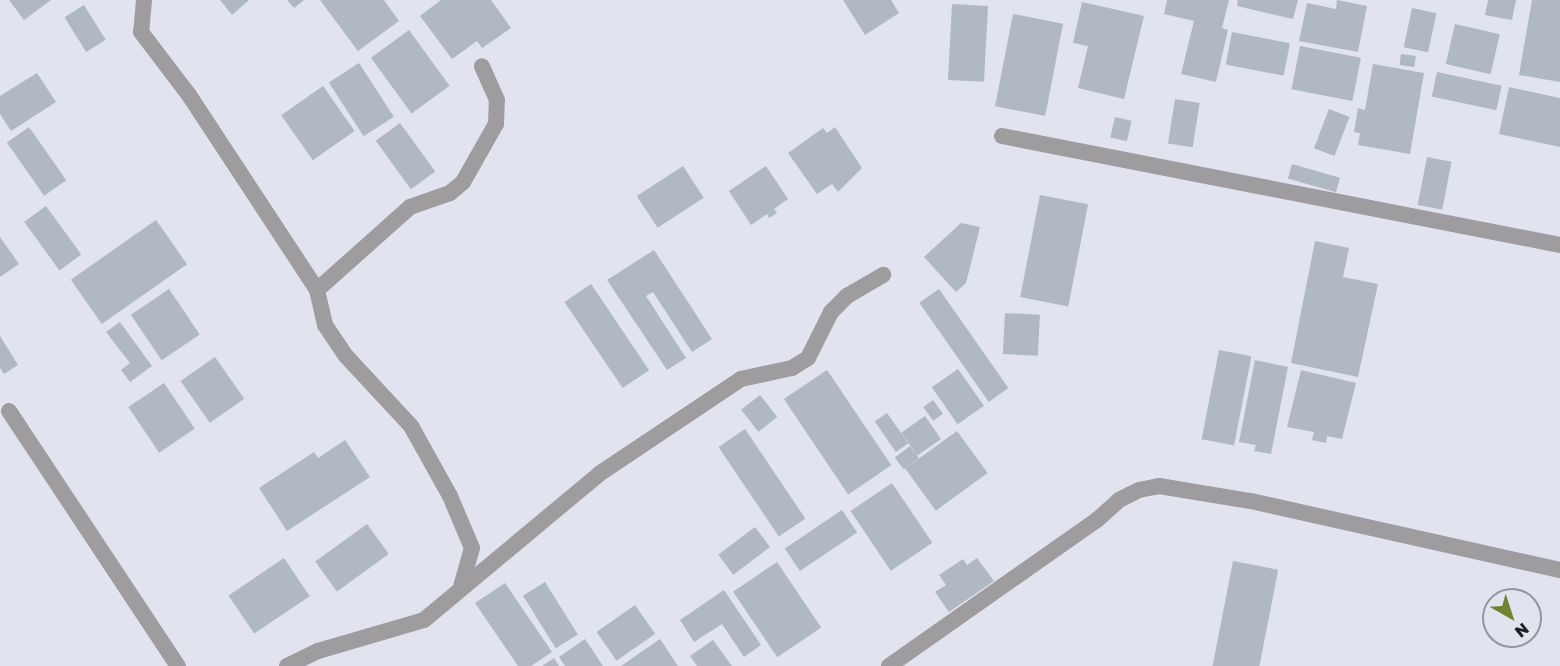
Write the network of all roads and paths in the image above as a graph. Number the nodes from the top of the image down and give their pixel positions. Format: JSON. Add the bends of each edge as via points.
{"nodes":[{"id":1,"x":144,"y":0,"type":"edge"},
{"id":2,"x":482,"y":66,"type":"dead end"},
{"id":3,"x":1002,"y":136,"type":"dead end"},
{"id":4,"x":1560,"y":245,"type":"edge"},
{"id":5,"x":883,"y":275,"type":"dead end"},
{"id":6,"x":318,"y":290,"type":"junction"},
{"id":7,"x":9,"y":411,"type":"dead end"},
{"id":8,"x":1560,"y":570,"type":"edge"},
{"id":9,"x":461,"y":588,"type":"junction"},
{"id":10,"x":178,"y":666,"type":"edge"},
{"id":11,"x":287,"y":666,"type":"edge"},
{"id":12,"x":889,"y":666,"type":"edge"}],
"edges":[{"from":1,"to":6,"type":"street","via":[[141,32],[189,94]]},
{"from":2,"to":6,"type":"street","via":[[497,100],[496,124],[463,182],[450,193],[410,207]]},
{"from":3,"to":4,"type":"street"},
{"from":5,"to":9,"type":"street","via":[[847,296],[831,312],[808,358],[792,368],[741,380],[726,388],[599,474]]},
{"from":6,"to":9,"type":"street","via":[[325,325],[346,356],[411,426],[450,496],[472,548]]},
{"from":7,"to":10,"type":"street"},
{"from":8,"to":12,"type":"street","via":[[1251,501],[1159,486],[1138,490],[1119,500],[1097,520]]},
{"from":9,"to":11,"type":"street","via":[[424,620],[318,651]]}]}
